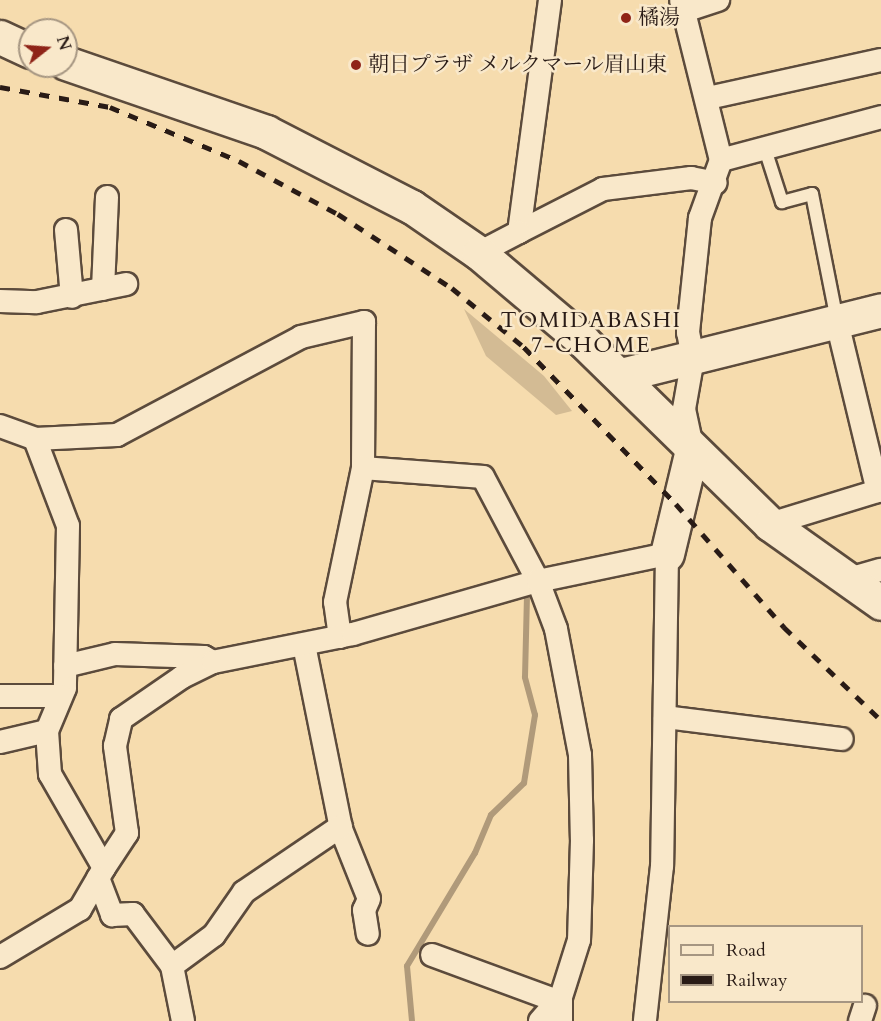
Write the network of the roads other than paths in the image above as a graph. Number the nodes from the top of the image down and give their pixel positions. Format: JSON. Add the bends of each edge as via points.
{"nodes":[{"id":1,"x":550,"y":0,"type":"edge"},
{"id":2,"x":718,"y":0,"type":"edge"},
{"id":3,"x":683,"y":5,"type":"edge"},
{"id":4,"x":0,"y":37,"type":"edge"},
{"id":5,"x":18,"y":45,"type":"edge"},
{"id":6,"x":881,"y":60,"type":"edge"},
{"id":7,"x":78,"y":67,"type":"edge"},
{"id":8,"x":708,"y":98,"type":"junction"},
{"id":9,"x":881,"y":117,"type":"edge"},
{"id":10,"x":765,"y":149,"type":"junction"},
{"id":11,"x":721,"y":160,"type":"junction"},
{"id":12,"x":716,"y":183,"type":"junction"},
{"id":13,"x":107,"y":197,"type":"dead end"},
{"id":14,"x":66,"y":230,"type":"dead end"},
{"id":15,"x":519,"y":232,"type":"junction"},
{"id":16,"x":479,"y":253,"type":"junction"},
{"id":17,"x":126,"y":284,"type":"dead end"},
{"id":18,"x":103,"y":289,"type":"junction"},
{"id":19,"x":72,"y":297,"type":"junction"},
{"id":20,"x":0,"y":301,"type":"edge"},
{"id":21,"x":881,"y":310,"type":"edge"},
{"id":22,"x":837,"y":322,"type":"junction"},
{"id":23,"x":693,"y":358,"type":"junction"},
{"id":24,"x":621,"y":375,"type":"junction"},
{"id":25,"x":0,"y":426,"type":"edge"},
{"id":26,"x":35,"y":439,"type":"junction"},
{"id":27,"x":692,"y":450,"type":"junction"},
{"id":28,"x":363,"y":468,"type":"junction"},
{"id":29,"x":880,"y":491,"type":"edge"},
{"id":30,"x":770,"y":524,"type":"junction"},
{"id":31,"x":667,"y":554,"type":"junction"},
{"id":32,"x":881,"y":570,"type":"edge"},
{"id":33,"x":845,"y":580,"type":"junction"},
{"id":34,"x":538,"y":581,"type":"junction"},
{"id":35,"x":881,"y":603,"type":"edge"},
{"id":36,"x":340,"y":637,"type":"junction"},
{"id":37,"x":304,"y":645,"type":"junction"},
{"id":38,"x":213,"y":662,"type":"junction"},
{"id":39,"x":65,"y":666,"type":"junction"},
{"id":40,"x":0,"y":696,"type":"edge"},
{"id":41,"x":61,"y":696,"type":"junction"},
{"id":42,"x":665,"y":717,"type":"junction"},
{"id":43,"x":47,"y":732,"type":"junction"},
{"id":44,"x":842,"y":739,"type":"dead end"},
{"id":45,"x":0,"y":742,"type":"edge"},
{"id":46,"x":341,"y":826,"type":"junction"},
{"id":47,"x":101,"y":873,"type":"junction"},
{"id":48,"x":368,"y":934,"type":"dead end"},
{"id":49,"x":661,"y":952,"type":"edge"},
{"id":50,"x":432,"y":955,"type":"dead end"},
{"id":51,"x":0,"y":957,"type":"edge"},
{"id":52,"x":172,"y":966,"type":"junction"},
{"id":53,"x":560,"y":1006,"type":"edge"},
{"id":54,"x":183,"y":1021,"type":"edge"},
{"id":55,"x":540,"y":1021,"type":"edge"},
{"id":56,"x":645,"y":1021,"type":"edge"}],
"edges":[{"from":1,"to":15,"type":"street"},
{"from":2,"to":3,"type":"street"},
{"from":3,"to":8,"type":"street"},
{"from":4,"to":5,"type":"street"},
{"from":6,"to":8,"type":"street"},
{"from":7,"to":16,"type":"street","via":[[220,113],[309,150],[412,207]]},
{"from":8,"to":11,"type":"street"},
{"from":9,"to":10,"type":"street"},
{"from":10,"to":11,"type":"street"},
{"from":10,"to":22,"type":"lane","via":[[782,202],[812,194]]},
{"from":11,"to":12,"type":"street"},
{"from":12,"to":15,"type":"street","via":[[691,178],[603,189]]},
{"from":12,"to":23,"type":"street","via":[[700,218],[688,332]]},
{"from":13,"to":18,"type":"street"},
{"from":14,"to":19,"type":"street"},
{"from":15,"to":16,"type":"street"},
{"from":16,"to":24,"type":"street"},
{"from":17,"to":18,"type":"street"},
{"from":18,"to":19,"type":"street"},
{"from":19,"to":20,"type":"street"},
{"from":21,"to":22,"type":"street"},
{"from":22,"to":23,"type":"street"},
{"from":22,"to":29,"type":"street"},
{"from":23,"to":24,"type":"street"},
{"from":23,"to":27,"type":"street","via":[[684,386]]},
{"from":24,"to":27,"type":"street"},
{"from":25,"to":26,"type":"street"},
{"from":26,"to":28,"type":"street","via":[[117,435],[301,338],[364,322]]},
{"from":26,"to":39,"type":"street","via":[[68,526]]},
{"from":27,"to":30,"type":"street"},
{"from":27,"to":31,"type":"street"},
{"from":28,"to":34,"type":"street","via":[[483,477]]},
{"from":28,"to":36,"type":"street","via":[[335,602]]},
{"from":29,"to":30,"type":"street"},
{"from":30,"to":33,"type":"street"},
{"from":31,"to":34,"type":"street"},
{"from":31,"to":42,"type":"street"},
{"from":32,"to":33,"type":"street"},
{"from":33,"to":35,"type":"street"},
{"from":34,"to":36,"type":"street"},
{"from":34,"to":53,"type":"street","via":[[556,629],[580,755],[579,940]]},
{"from":36,"to":37,"type":"street"},
{"from":37,"to":38,"type":"street"},
{"from":37,"to":46,"type":"street"},
{"from":38,"to":39,"type":"street","via":[[115,654]]},
{"from":38,"to":47,"type":"street","via":[[121,719],[115,746],[127,833]]},
{"from":39,"to":41,"type":"street"},
{"from":40,"to":41,"type":"street"},
{"from":41,"to":43,"type":"street"},
{"from":42,"to":44,"type":"street"},
{"from":42,"to":49,"type":"street"},
{"from":43,"to":45,"type":"street"},
{"from":43,"to":47,"type":"street","via":[[51,774]]},
{"from":46,"to":48,"type":"street","via":[[369,899],[364,909]]},
{"from":46,"to":52,"type":"street","via":[[244,891],[214,935]]},
{"from":47,"to":51,"type":"street","via":[[80,909]]},
{"from":47,"to":52,"type":"street","via":[[112,915],[133,914]]},
{"from":49,"to":56,"type":"street"},
{"from":50,"to":53,"type":"street"},
{"from":52,"to":54,"type":"street"},
{"from":53,"to":55,"type":"street"}]}
